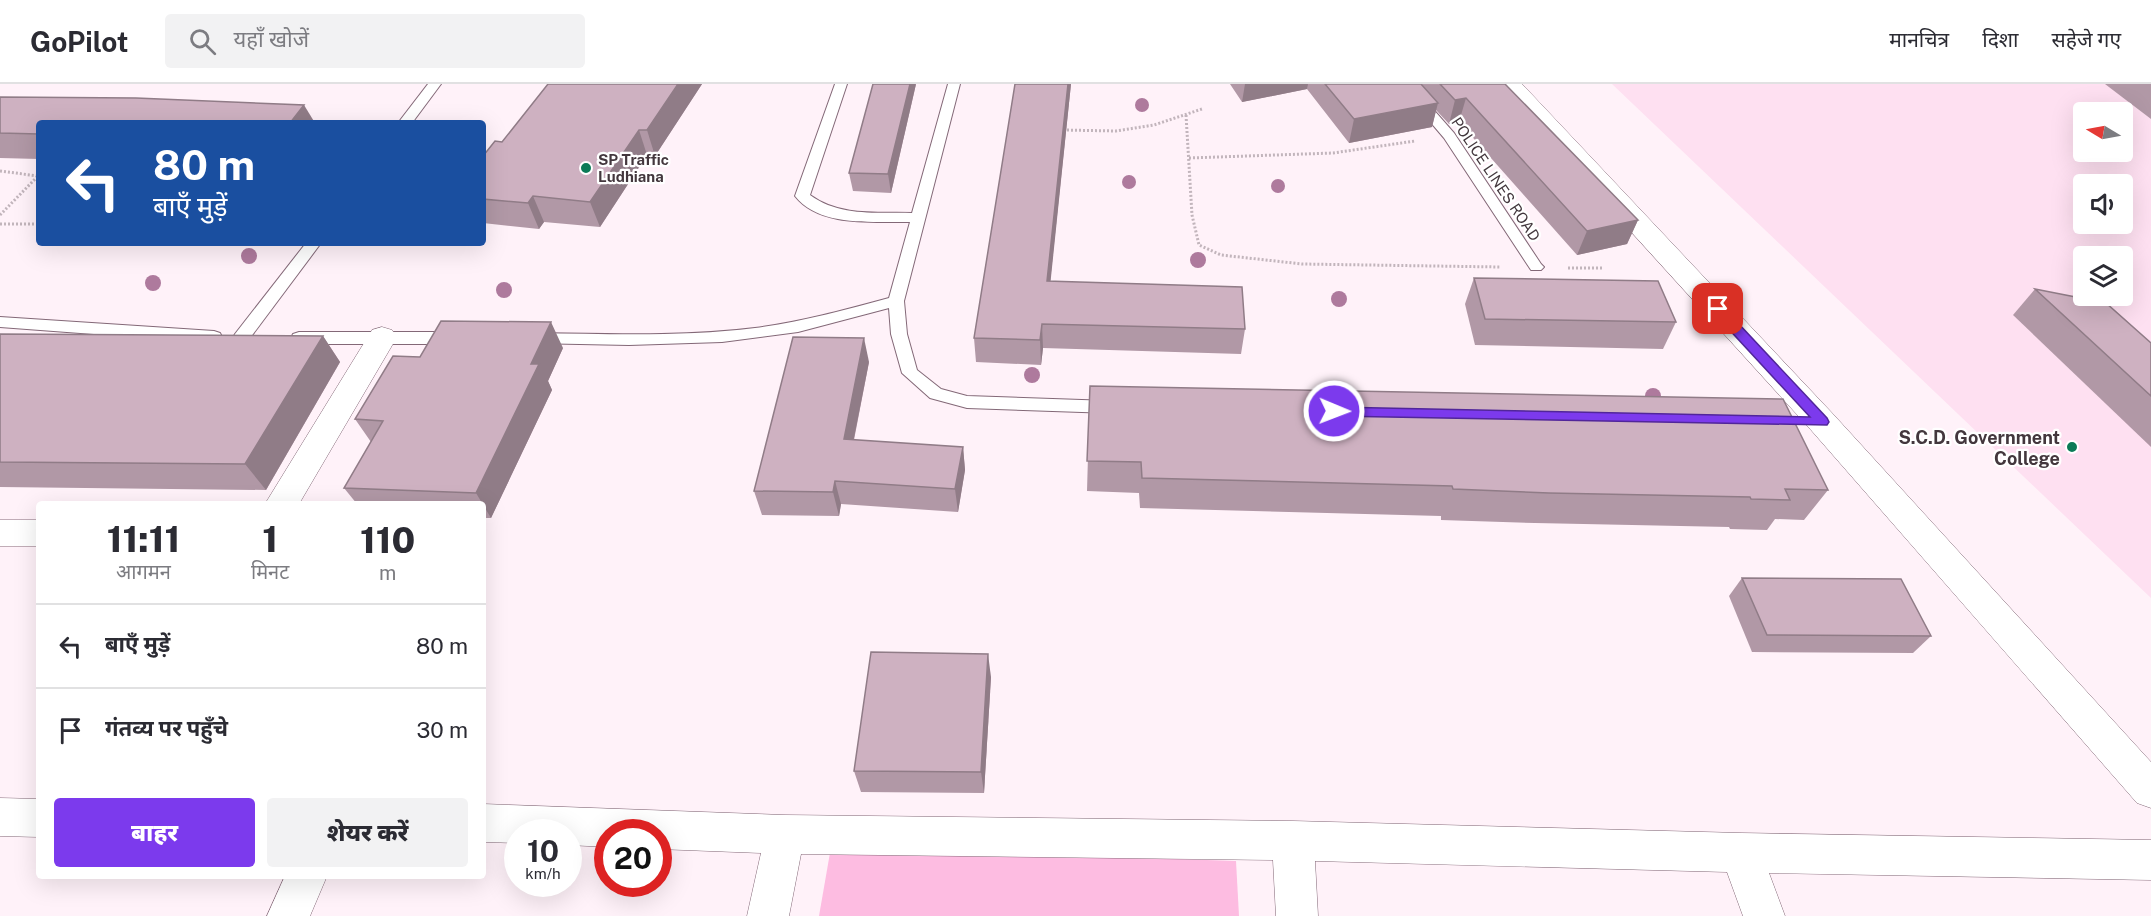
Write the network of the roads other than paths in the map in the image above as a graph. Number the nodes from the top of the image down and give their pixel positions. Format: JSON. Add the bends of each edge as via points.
{"nodes":[{"id":1,"x":435,"y":84,"type":"edge"},
{"id":2,"x":841,"y":84,"type":"edge"},
{"id":3,"x":954,"y":84,"type":"edge"},
{"id":4,"x":1404,"y":84,"type":"edge"},
{"id":5,"x":1509,"y":84,"type":"edge"},
{"id":6,"x":407,"y":120,"type":"edge"},
{"id":7,"x":919,"y":218,"type":"junction"},
{"id":8,"x":312,"y":246,"type":"edge"},
{"id":9,"x":1536,"y":267,"type":"road end"},
{"id":10,"x":896,"y":301,"type":"junction"},
{"id":11,"x":0,"y":322,"type":"edge"},
{"id":12,"x":382,"y":337,"type":"junction"},
{"id":13,"x":240,"y":338,"type":"junction"},
{"id":14,"x":264,"y":338,"type":"edge"},
{"id":15,"x":288,"y":338,"type":"edge"},
{"id":16,"x":465,"y":338,"type":"edge"},
{"id":17,"x":524,"y":339,"type":"edge"},
{"id":18,"x":1132,"y":407,"type":"edge"},
{"id":19,"x":284,"y":501,"type":"edge"},
{"id":20,"x":0,"y":533,"type":"edge"},
{"id":21,"x":36,"y":533,"type":"edge"},
{"id":22,"x":2151,"y":790,"type":"edge"},
{"id":23,"x":0,"y":818,"type":"edge"},
{"id":24,"x":36,"y":818,"type":"edge"},
{"id":25,"x":486,"y":823,"type":"edge"},
{"id":26,"x":785,"y":834,"type":"junction"},
{"id":27,"x":1293,"y":841,"type":"junction"},
{"id":28,"x":1742,"y":854,"type":"junction"},
{"id":29,"x":2151,"y":860,"type":"edge"},
{"id":30,"x":305,"y":879,"type":"edge"},
{"id":31,"x":288,"y":916,"type":"edge"},
{"id":32,"x":768,"y":916,"type":"edge"},
{"id":33,"x":1297,"y":916,"type":"edge"},
{"id":34,"x":1764,"y":916,"type":"edge"}],
"edges":[{"from":1,"to":6,"type":"lane"},
{"from":2,"to":7,"type":"lane","via":[[802,196],[832,213]]},
{"from":3,"to":7,"type":"lane"},
{"from":4,"to":9,"type":"lane","name":"POLICE LINES ROAD","via":[[1449,136]]},
{"from":5,"to":22,"type":"street","via":[[1811,421]]},
{"from":7,"to":10,"type":"lane"},
{"from":8,"to":13,"type":"lane"},
{"from":10,"to":17,"type":"lane","via":[[795,327],[743,334],[679,340]]},
{"from":10,"to":18,"type":"lane","via":[[899,334],[910,373],[936,394],[978,402]]},
{"from":11,"to":13,"type":"lane"},
{"from":12,"to":15,"type":"lane"},
{"from":12,"to":16,"type":"lane"},
{"from":12,"to":19,"type":"street"},
{"from":13,"to":14,"type":"lane"},
{"from":20,"to":21,"type":"street"},
{"from":23,"to":24,"type":"street"},
{"from":25,"to":26,"type":"street"},
{"from":26,"to":27,"type":"street"},
{"from":26,"to":32,"type":"street"},
{"from":27,"to":28,"type":"street"},
{"from":27,"to":33,"type":"street"},
{"from":28,"to":29,"type":"street"},
{"from":28,"to":34,"type":"street"},
{"from":30,"to":31,"type":"street"}]}
